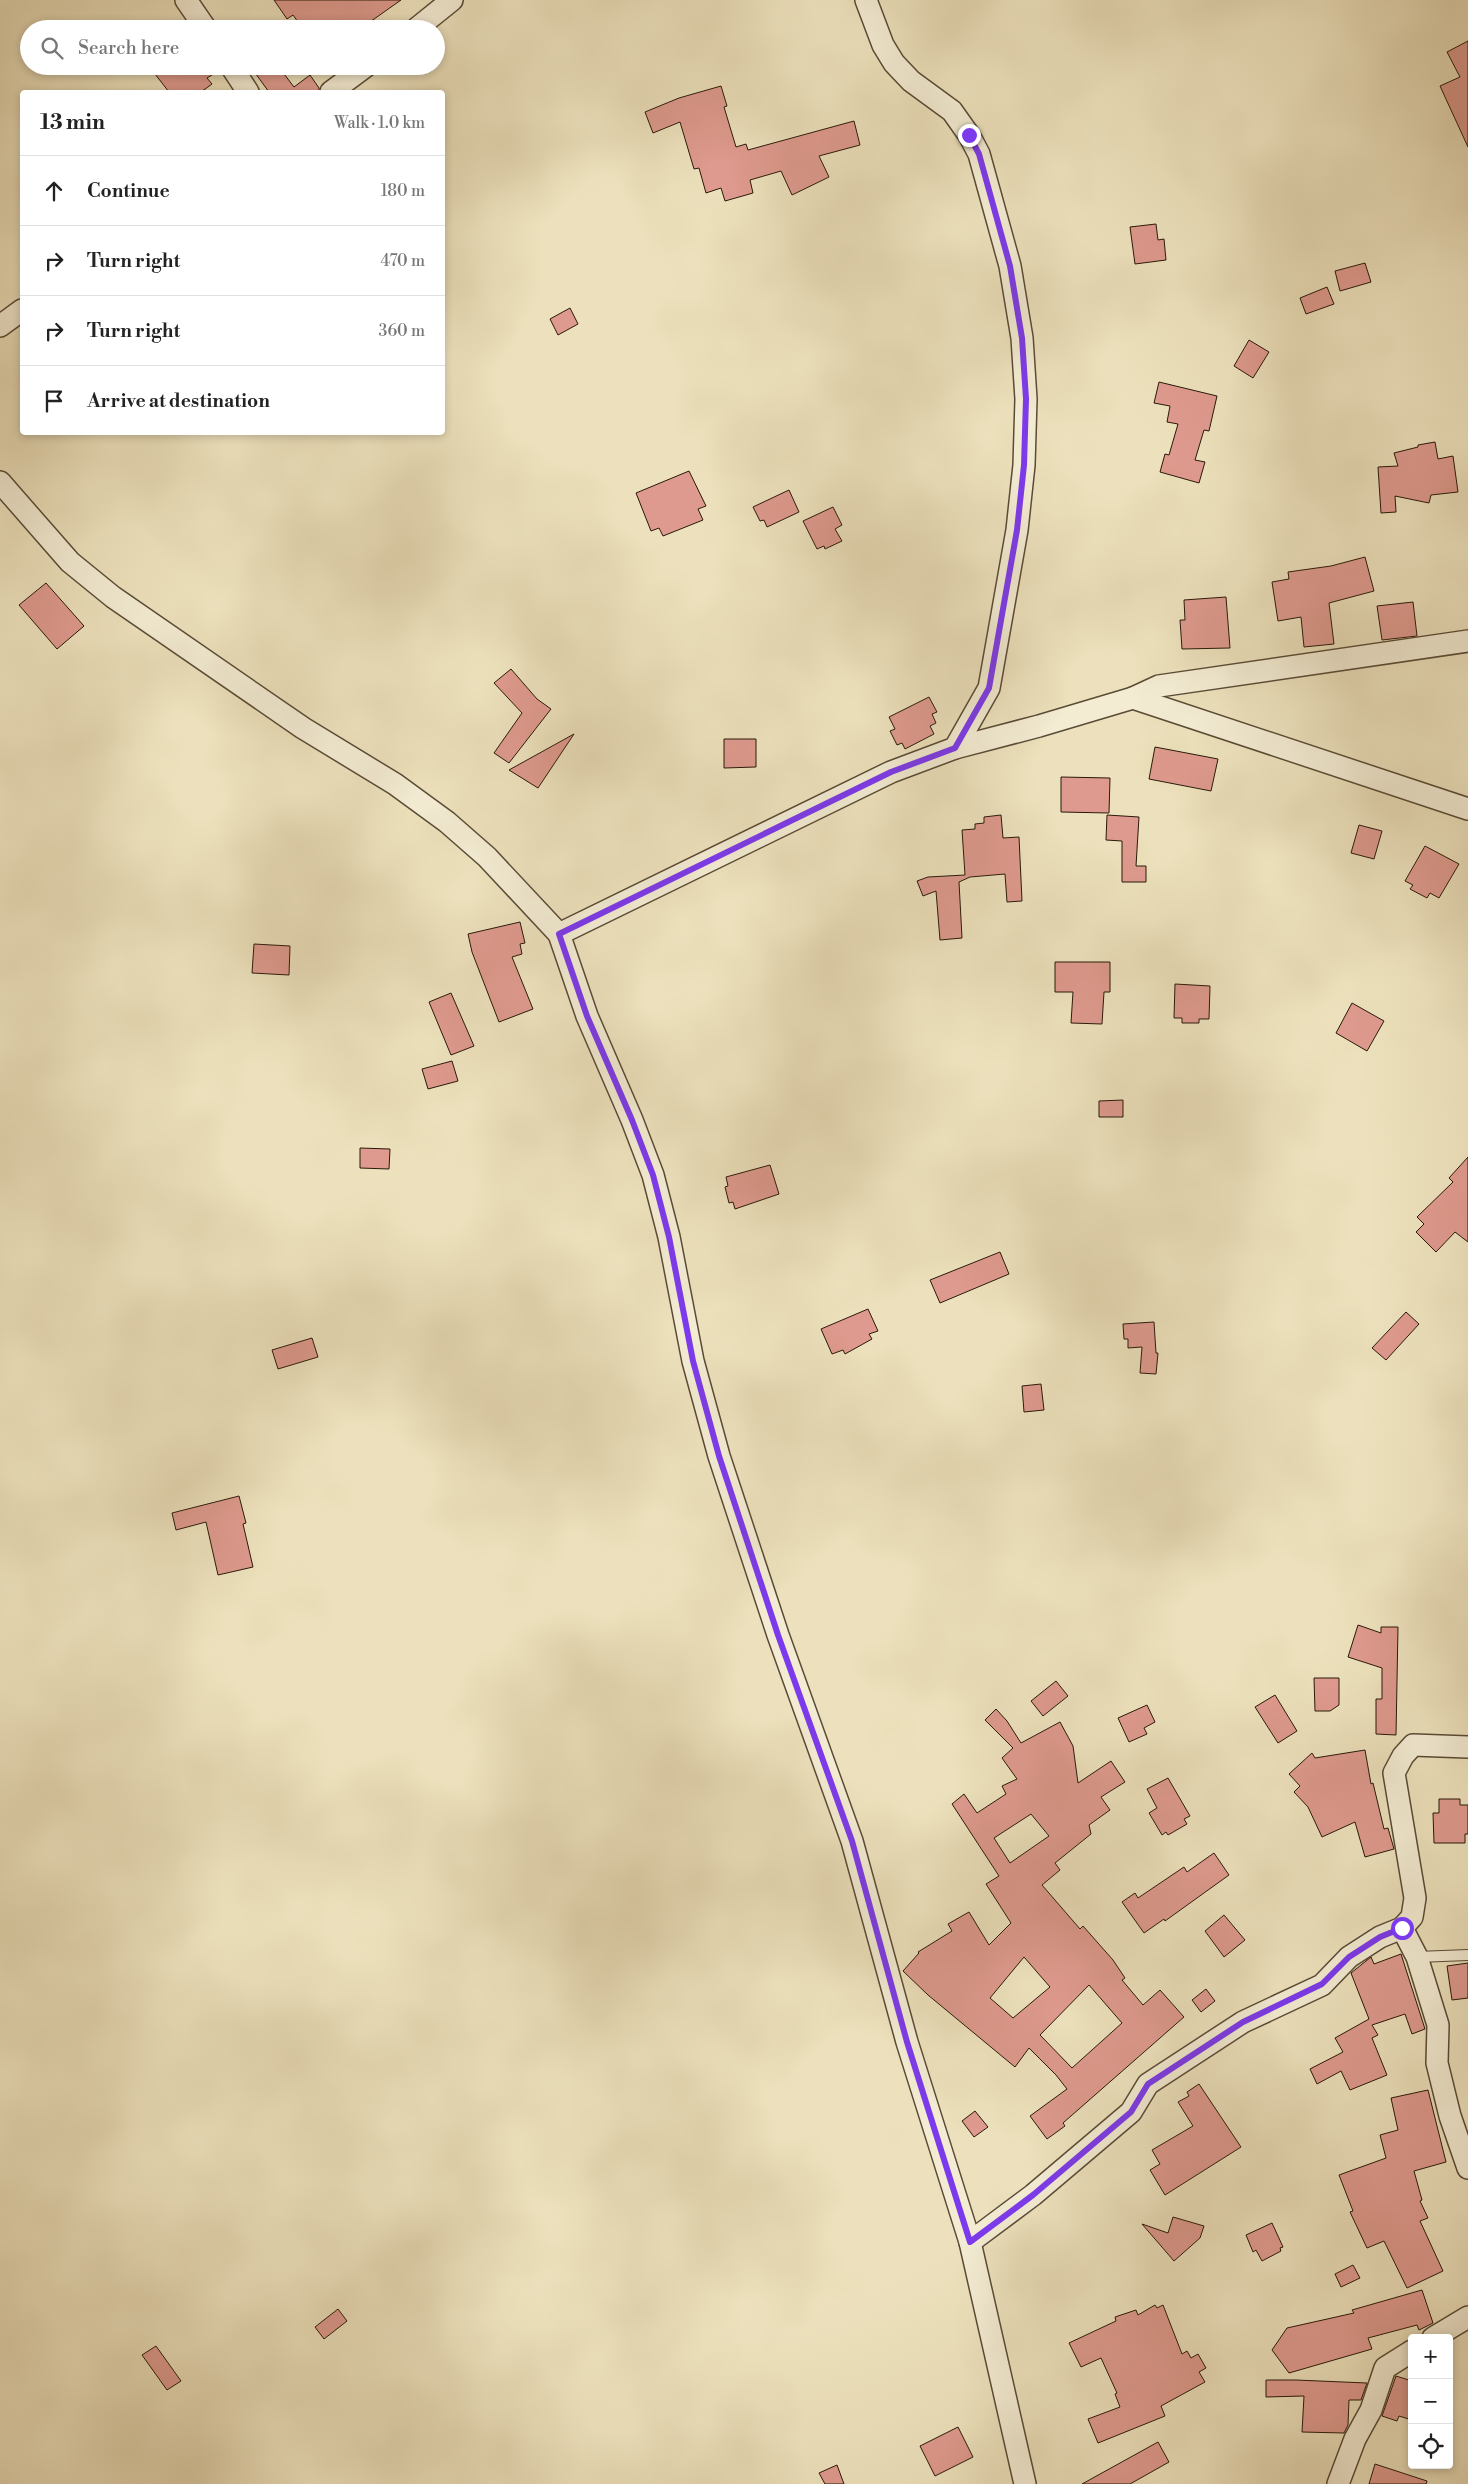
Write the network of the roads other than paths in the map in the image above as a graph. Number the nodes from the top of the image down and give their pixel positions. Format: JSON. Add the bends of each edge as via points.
{"nodes":[{"id":1,"x":186,"y":0,"type":"edge"},
{"id":2,"x":452,"y":0,"type":"edge"},
{"id":3,"x":866,"y":0,"type":"edge"},
{"id":4,"x":200,"y":20,"type":"edge"},
{"id":5,"x":427,"y":20,"type":"edge"},
{"id":6,"x":237,"y":75,"type":"edge"},
{"id":7,"x":354,"y":75,"type":"edge"},
{"id":8,"x":247,"y":90,"type":"edge"},
{"id":9,"x":334,"y":90,"type":"edge"},
{"id":10,"x":20,"y":311,"type":"edge"},
{"id":11,"x":0,"y":326,"type":"edge"},
{"id":12,"x":0,"y":482,"type":"edge"},
{"id":13,"x":1468,"y":641,"type":"edge"},
{"id":14,"x":1133,"y":698,"type":"junction"},
{"id":15,"x":955,"y":748,"type":"junction"},
{"id":16,"x":1468,"y":809,"type":"edge"},
{"id":17,"x":559,"y":934,"type":"junction"},
{"id":18,"x":1468,"y":1747,"type":"edge"},
{"id":19,"x":1402,"y":1928,"type":"junction"},
{"id":20,"x":1468,"y":1955,"type":"edge"},
{"id":21,"x":1417,"y":1957,"type":"junction"},
{"id":22,"x":1468,"y":2168,"type":"edge"},
{"id":23,"x":970,"y":2242,"type":"junction"},
{"id":24,"x":1468,"y":2317,"type":"edge"},
{"id":25,"x":1440,"y":2334,"type":"edge"},
{"id":26,"x":1408,"y":2354,"type":"edge"},
{"id":27,"x":1025,"y":2484,"type":"edge"},
{"id":28,"x":1338,"y":2484,"type":"edge"}],
"edges":[{"from":1,"to":4,"type":"street"},
{"from":2,"to":5,"type":"street"},
{"from":3,"to":15,"type":"street","via":[[882,45],[894,63],[911,81],[952,111],[979,154],[1010,266],[1022,338],[1026,399],[1024,465],[1017,530],[989,688]]},
{"from":6,"to":8,"type":"street"},
{"from":7,"to":9,"type":"street"},
{"from":10,"to":11,"type":"street"},
{"from":12,"to":17,"type":"street","via":[[70,562],[98,586],[223,674],[395,784],[447,822],[487,857]]},
{"from":13,"to":14,"type":"street","via":[[1158,686]]},
{"from":14,"to":15,"type":"street"},
{"from":14,"to":16,"type":"street"},
{"from":15,"to":17,"type":"street","via":[[891,772]]},
{"from":17,"to":23,"type":"street","via":[[587,1016],[653,1175],[669,1237],[693,1361],[719,1456],[778,1635],[852,1841],[907,2042]]},
{"from":18,"to":19,"type":"street","via":[[1413,1745],[1394,1773],[1415,1898],[1412,1918]]},
{"from":19,"to":21,"type":"street"},
{"from":19,"to":23,"type":"street","via":[[1380,1937],[1349,1957],[1322,1984],[1243,2022],[1148,2084],[1131,2112],[1033,2195]]},
{"from":20,"to":21,"type":"lane"},
{"from":21,"to":22,"type":"street","via":[[1438,2025],[1437,2063],[1450,2116]]},
{"from":23,"to":27,"type":"street"},
{"from":24,"to":25,"type":"street"},
{"from":26,"to":28,"type":"street","via":[[1385,2368],[1371,2410]]}]}
